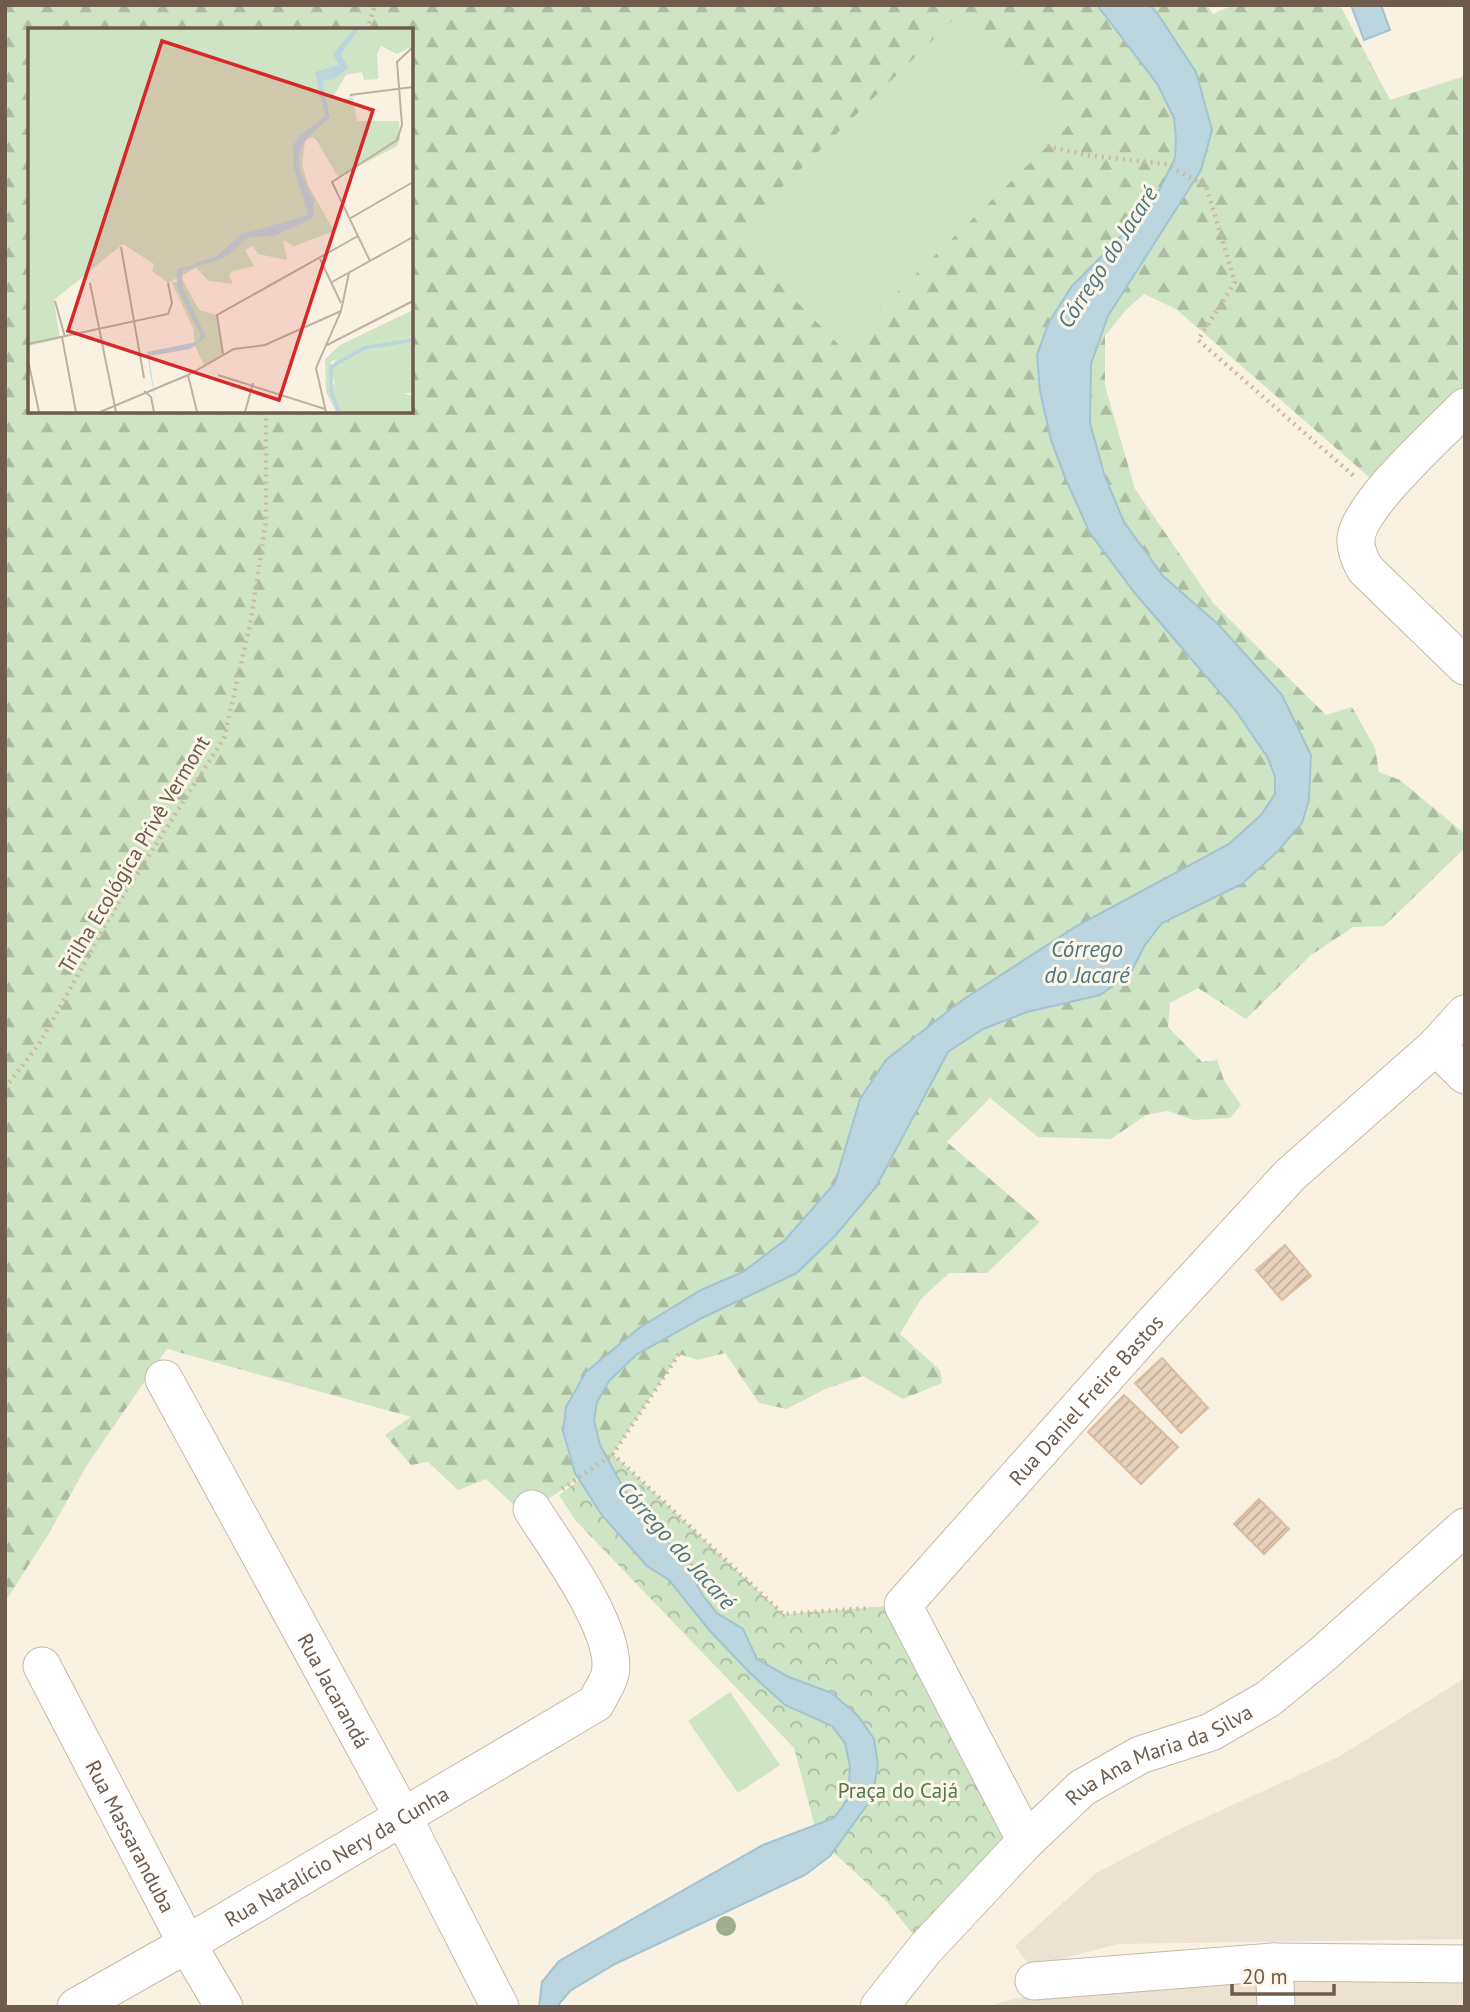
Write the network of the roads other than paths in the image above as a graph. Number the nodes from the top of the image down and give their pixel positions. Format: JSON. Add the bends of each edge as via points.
{"nodes":[{"id":1,"x":1465,"y":408,"type":"edge"},
{"id":2,"x":1465,"y":666,"type":"edge"},
{"id":3,"x":1465,"y":1014,"type":"edge"},
{"id":4,"x":1436,"y":1046,"type":"junction"},
{"id":5,"x":1465,"y":1075,"type":"edge"},
{"id":6,"x":164,"y":1379,"type":"dead end"},
{"id":7,"x":546,"y":1500,"type":"road end"},
{"id":8,"x":1465,"y":1527,"type":"edge"},
{"id":9,"x":42,"y":1666,"type":"dead end"},
{"id":10,"x":402,"y":1817,"type":"junction"},
{"id":11,"x":1026,"y":1842,"type":"junction"},
{"id":12,"x":187,"y":1944,"type":"junction"},
{"id":13,"x":1274,"y":1962,"type":"junction"},
{"id":14,"x":1465,"y":1965,"type":"edge"},
{"id":15,"x":1034,"y":1981,"type":"dead end"},
{"id":16,"x":76,"y":2007,"type":"edge"},
{"id":17,"x":224,"y":2007,"type":"edge"},
{"id":18,"x":500,"y":2007,"type":"edge"},
{"id":19,"x":879,"y":2007,"type":"edge"},
{"id":20,"x":1276,"y":2007,"type":"edge"}],
"edges":[{"from":1,"to":2,"type":"street","via":[[1378,497],[1356,538],[1365,569]]},
{"from":3,"to":4,"type":"street","name":"Rua Daniel Freire Bastos"},
{"from":4,"to":5,"type":"street"},
{"from":4,"to":11,"type":"street","name":"Rua Daniel Freire Bastos","via":[[1290,1175],[903,1605]]},
{"from":6,"to":10,"type":"street","name":"Rua Jacarandá"},
{"from":7,"to":10,"type":"street","name":"Rua Natalício Nery da Cunha","via":[[601,1620],[610,1674],[596,1703]]},
{"from":8,"to":11,"type":"street","name":"Rua Ana Maria da Silva","via":[[1268,1699],[1211,1732],[1140,1755],[1082,1788]]},
{"from":9,"to":12,"type":"street","name":"Rua Massaranduba"},
{"from":10,"to":12,"type":"street","name":"Rua Natalício Nery da Cunha"},
{"from":10,"to":18,"type":"street","name":"Rua Jacarandá"},
{"from":11,"to":19,"type":"street","name":"Rua Ana Maria da Silva","via":[[925,1949]]},
{"from":12,"to":16,"type":"street","name":"Rua Natalício Nery da Cunha"},
{"from":12,"to":17,"type":"street","name":"Rua Massaranduba"},
{"from":13,"to":14,"type":"street"},
{"from":13,"to":15,"type":"street"},
{"from":13,"to":20,"type":"street"}]}
